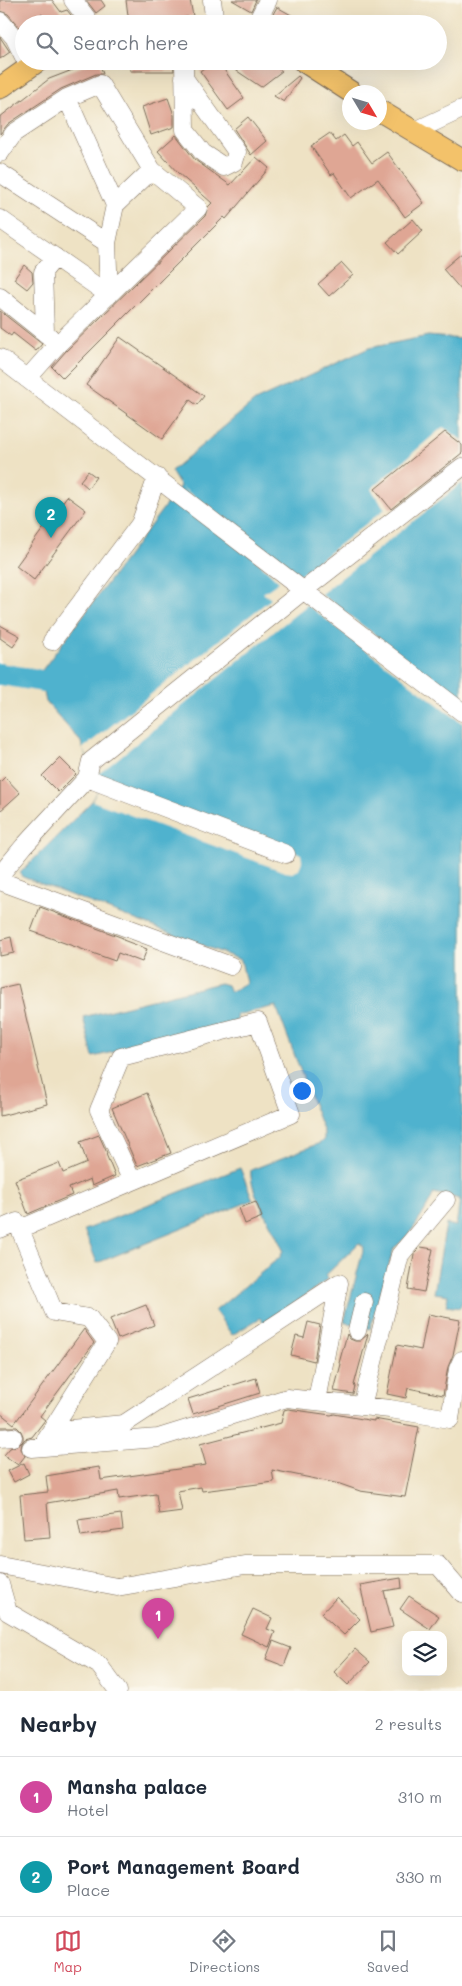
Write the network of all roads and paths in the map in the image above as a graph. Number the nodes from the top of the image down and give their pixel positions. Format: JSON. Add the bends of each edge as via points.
{"nodes":[{"id":1,"x":73,"y":0,"type":"edge"},
{"id":2,"x":212,"y":0,"type":"edge"},
{"id":3,"x":268,"y":0,"type":"edge"},
{"id":4,"x":84,"y":15,"type":"edge"},
{"id":5,"x":214,"y":15,"type":"edge"},
{"id":6,"x":260,"y":15,"type":"edge"},
{"id":7,"x":0,"y":21,"type":"edge"},
{"id":8,"x":15,"y":39,"type":"edge"},
{"id":9,"x":20,"y":70,"type":"edge"},
{"id":10,"x":317,"y":70,"type":"edge"},
{"id":11,"x":342,"y":86,"type":"edge"},
{"id":12,"x":0,"y":88,"type":"edge"},
{"id":13,"x":67,"y":98,"type":"junction"},
{"id":14,"x":462,"y":109,"type":"edge"},
{"id":15,"x":387,"y":115,"type":"edge"},
{"id":16,"x":413,"y":132,"type":"junction"},
{"id":17,"x":0,"y":153,"type":"edge"},
{"id":18,"x":462,"y":160,"type":"edge"},
{"id":19,"x":152,"y":170,"type":"junction"},
{"id":20,"x":0,"y":173,"type":"edge"},
{"id":21,"x":115,"y":205,"type":"junction"},
{"id":22,"x":0,"y":219,"type":"edge"},
{"id":23,"x":106,"y":243,"type":"junction"},
{"id":24,"x":55,"y":257,"type":"junction"},
{"id":25,"x":109,"y":295,"type":"junction"},
{"id":26,"x":0,"y":296,"type":"edge"},
{"id":27,"x":45,"y":332,"type":"junction"},
{"id":28,"x":58,"y":344,"type":"junction"},
{"id":29,"x":0,"y":358,"type":"edge"},
{"id":30,"x":27,"y":379,"type":"junction"},
{"id":31,"x":462,"y":467,"type":"edge"},
{"id":32,"x":157,"y":477,"type":"junction"},
{"id":33,"x":304,"y":590,"type":"junction"},
{"id":34,"x":52,"y":641,"type":"dead end"},
{"id":35,"x":462,"y":712,"type":"edge"},
{"id":36,"x":87,"y":778,"type":"junction"},
{"id":37,"x":286,"y":854,"type":"dead end"},
{"id":38,"x":0,"y":875,"type":"edge"},
{"id":39,"x":0,"y":881,"type":"edge"},
{"id":40,"x":231,"y":966,"type":"dead end"},
{"id":41,"x":132,"y":1181,"type":"junction"},
{"id":42,"x":446,"y":1200,"type":"dead end"},
{"id":43,"x":0,"y":1229,"type":"edge"},
{"id":44,"x":20,"y":1229,"type":"junction"},
{"id":45,"x":364,"y":1302,"type":"dead end"},
{"id":46,"x":357,"y":1331,"type":"dead end"},
{"id":47,"x":462,"y":1360,"type":"edge"},
{"id":48,"x":317,"y":1401,"type":"junction"},
{"id":49,"x":362,"y":1406,"type":"junction"},
{"id":50,"x":51,"y":1431,"type":"junction"},
{"id":51,"x":0,"y":1565,"type":"edge"},
{"id":52,"x":0,"y":1584,"type":"edge"},
{"id":53,"x":462,"y":1593,"type":"edge"},
{"id":54,"x":118,"y":1691,"type":"edge"}],
"edges":[{"from":1,"to":4,"type":"street"},
{"from":2,"to":5,"type":"street"},
{"from":3,"to":6,"type":"street"},
{"from":7,"to":8,"type":"street"},
{"from":9,"to":12,"type":"main road"},
{"from":10,"to":11,"type":"main road"},
{"from":13,"to":17,"type":"street","via":[[14,132]]},
{"from":13,"to":19,"type":"street","via":[[100,84]]},
{"from":13,"to":21,"type":"street"},
{"from":14,"to":16,"type":"street"},
{"from":15,"to":16,"type":"main road"},
{"from":16,"to":18,"type":"main road"},
{"from":19,"to":21,"type":"street"},
{"from":19,"to":25,"type":"street","via":[[198,208]]},
{"from":20,"to":23,"type":"street"},
{"from":21,"to":23,"type":"street"},
{"from":22,"to":24,"type":"street"},
{"from":23,"to":25,"type":"street"},
{"from":24,"to":25,"type":"street"},
{"from":24,"to":27,"type":"street","via":[[43,272]]},
{"from":25,"to":28,"type":"street"},
{"from":26,"to":27,"type":"street"},
{"from":27,"to":28,"type":"street"},
{"from":28,"to":30,"type":"street"},
{"from":29,"to":30,"type":"street"},
{"from":30,"to":32,"type":"street"},
{"from":31,"to":33,"type":"street"},
{"from":32,"to":33,"type":"street"},
{"from":32,"to":34,"type":"street","via":[[140,524]]},
{"from":33,"to":35,"type":"street"},
{"from":33,"to":36,"type":"street","via":[[91,761]]},
{"from":36,"to":37,"type":"street"},
{"from":36,"to":38,"type":"street"},
{"from":39,"to":40,"type":"street"},
{"from":41,"to":41,"type":"street","via":[[291,1114],[258,1022],[121,1057],[99,1110]]},
{"from":41,"to":44,"type":"street"},
{"from":42,"to":49,"type":"street","via":[[400,1255]]},
{"from":43,"to":44,"type":"street","via":[[17,1222]]},
{"from":44,"to":50,"type":"street","via":[[54,1312],[89,1318],[107,1342]]},
{"from":45,"to":46,"type":"street"},
{"from":47,"to":49,"type":"street","via":[[450,1419]]},
{"from":48,"to":49,"type":"street"},
{"from":48,"to":50,"type":"street","via":[[287,1398],[158,1438],[36,1448]]},
{"from":48,"to":50,"type":"street","via":[[339,1283],[124,1424]]},
{"from":51,"to":53,"type":"street","via":[[117,1587],[245,1565],[438,1565]]},
{"from":52,"to":54,"type":"street","via":[[8,1612],[99,1665]]}]}
